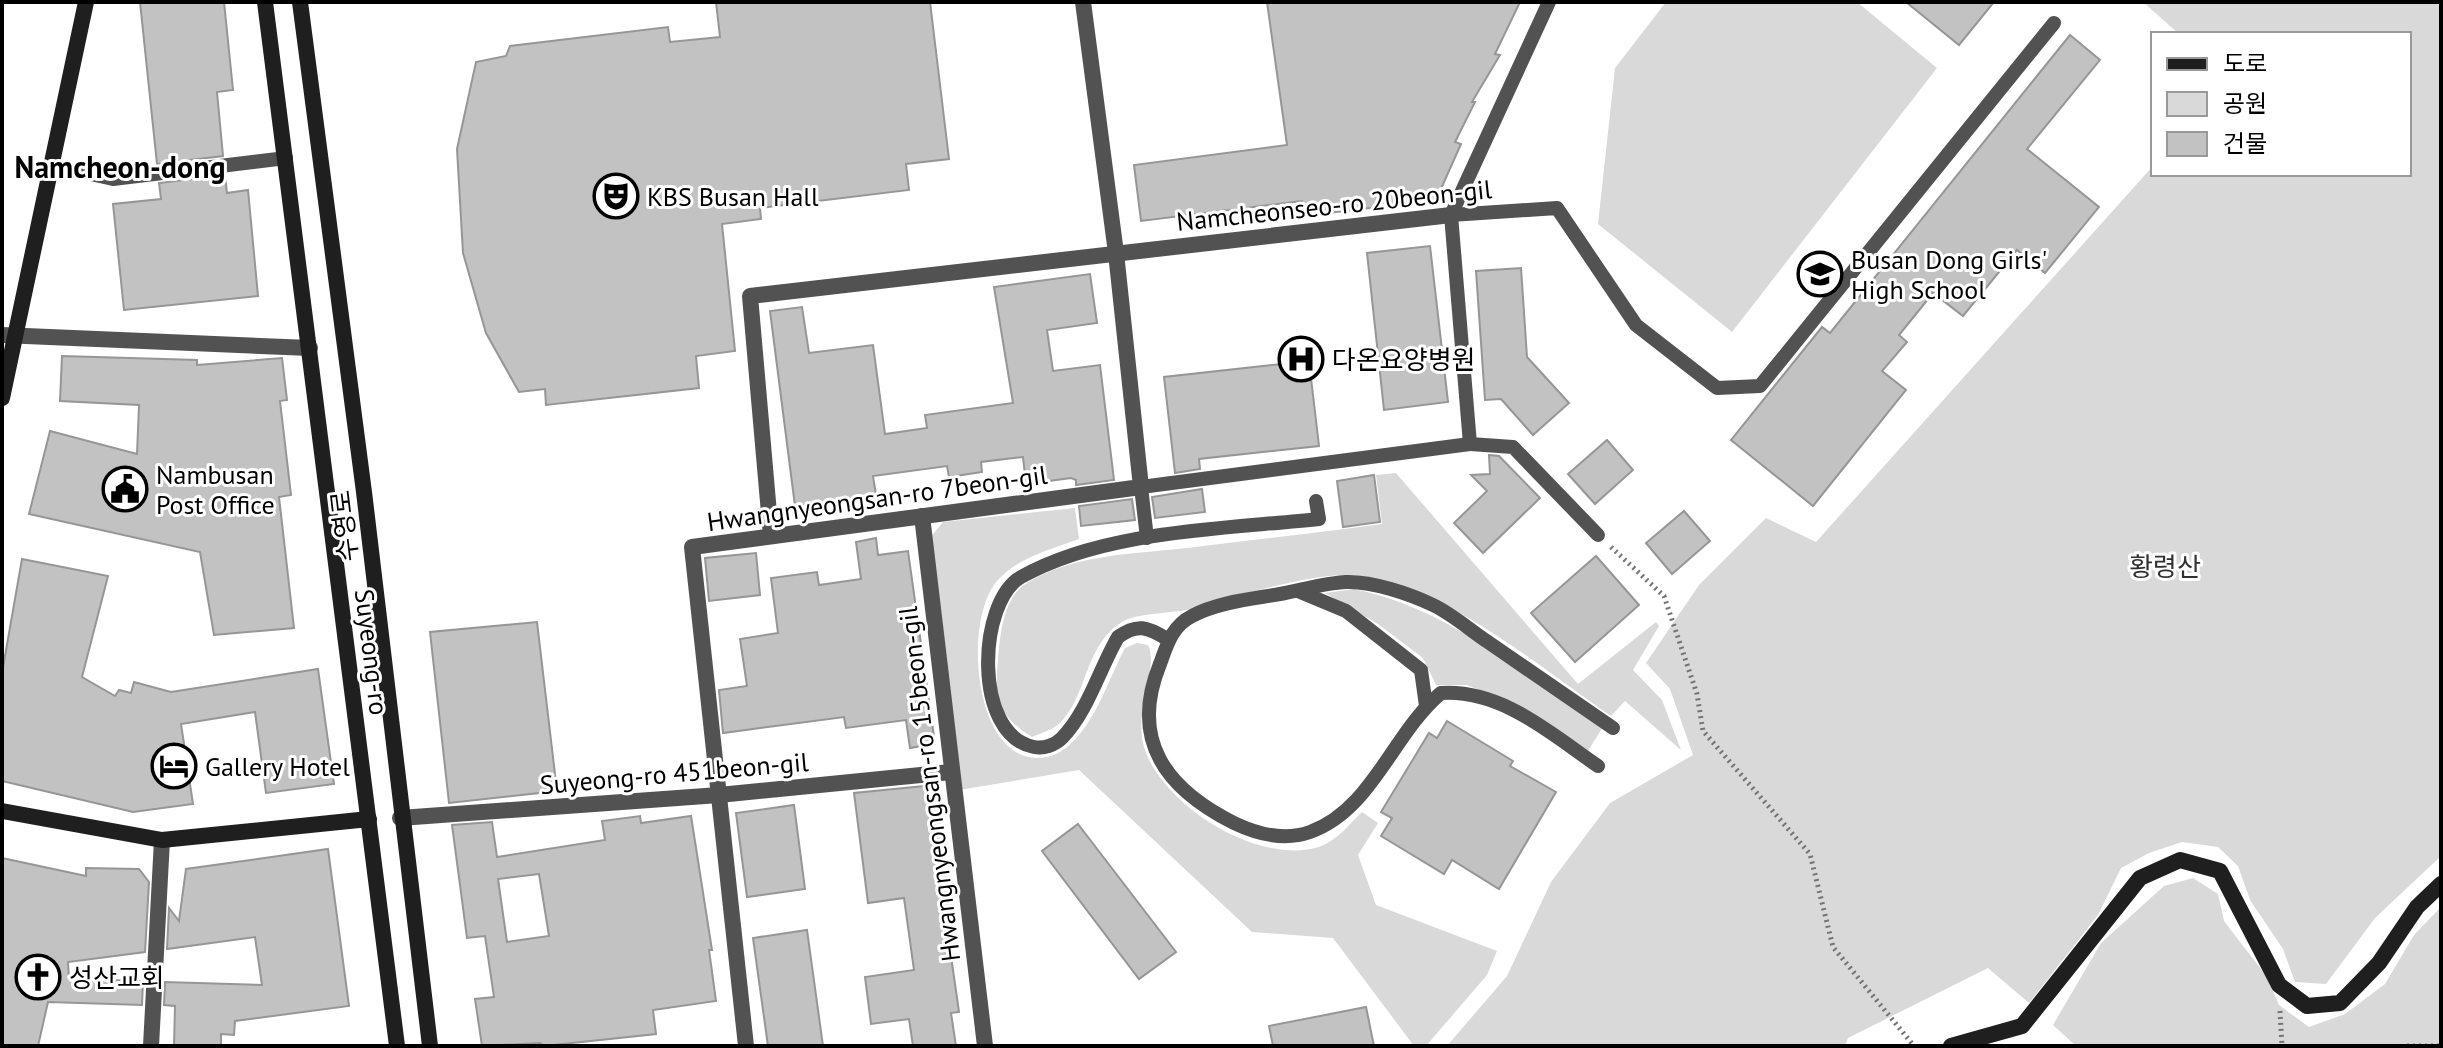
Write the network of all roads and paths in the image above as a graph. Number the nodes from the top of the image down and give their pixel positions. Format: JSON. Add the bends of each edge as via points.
{"nodes":[{"id":1,"x":86,"y":2,"type":"edge"},
{"id":2,"x":265,"y":2,"type":"edge"},
{"id":3,"x":300,"y":2,"type":"edge"},
{"id":4,"x":1083,"y":2,"type":"edge"},
{"id":5,"x":1549,"y":2,"type":"edge"},
{"id":6,"x":2054,"y":23,"type":"dead end"},
{"id":7,"x":286,"y":158,"type":"junction"},
{"id":8,"x":51,"y":165,"type":"junction"},
{"id":9,"x":1451,"y":215,"type":"junction"},
{"id":10,"x":1116,"y":253,"type":"junction"},
{"id":11,"x":8,"y":337,"type":"edge"},
{"id":12,"x":310,"y":348,"type":"junction"},
{"id":13,"x":2,"y":398,"type":"edge"},
{"id":14,"x":1470,"y":444,"type":"junction"},
{"id":15,"x":1141,"y":487,"type":"junction"},
{"id":16,"x":1316,"y":501,"type":"dead end"},
{"id":17,"x":922,"y":516,"type":"junction"},
{"id":18,"x":1598,"y":535,"type":"joint"},
{"id":19,"x":771,"y":536,"type":"junction"},
{"id":20,"x":1147,"y":538,"type":"junction"},
{"id":21,"x":1296,"y":591,"type":"junction"},
{"id":22,"x":1167,"y":639,"type":"junction"},
{"id":23,"x":1426,"y":706,"type":"junction"},
{"id":24,"x":1613,"y":728,"type":"dead end"},
{"id":25,"x":1598,"y":766,"type":"dead end"},
{"id":26,"x":951,"y":772,"type":"junction"},
{"id":27,"x":719,"y":795,"type":"junction"},
{"id":28,"x":2,"y":811,"type":"edge"},
{"id":29,"x":400,"y":818,"type":"junction"},
{"id":30,"x":369,"y":819,"type":"junction"},
{"id":31,"x":162,"y":840,"type":"junction"},
{"id":32,"x":2441,"y":884,"type":"edge"},
{"id":33,"x":151,"y":1046,"type":"edge"},
{"id":34,"x":397,"y":1046,"type":"edge"},
{"id":35,"x":430,"y":1046,"type":"edge"},
{"id":36,"x":746,"y":1046,"type":"edge"},
{"id":37,"x":985,"y":1046,"type":"edge"},
{"id":38,"x":1914,"y":1046,"type":"edge"},
{"id":39,"x":1951,"y":1046,"type":"edge"},
{"id":40,"x":2407,"y":1046,"type":"edge"},
{"id":41,"x":2441,"y":1046,"type":"edge"}],
"edges":[{"from":1,"to":8,"type":"main road"},
{"from":2,"to":7,"type":"main road","name":"Suyeong-ro"},
{"from":3,"to":29,"type":"main road","name":"수영로"},
{"from":4,"to":10,"type":"street"},
{"from":5,"to":9,"type":"lane"},
{"from":6,"to":9,"type":"lane","name":"Namcheonseo-ro 20beon-gil","via":[[1760,386],[1717,388],[1636,325],[1557,208]]},
{"from":7,"to":8,"type":"lane","via":[[113,179]]},
{"from":7,"to":12,"type":"main road","name":"Suyeong-ro"},
{"from":8,"to":11,"type":"main road"},
{"from":9,"to":10,"type":"street","name":"Namcheonseo-ro 20beon-gil"},
{"from":9,"to":14,"type":"lane"},
{"from":10,"to":15,"type":"street"},
{"from":10,"to":19,"type":"street","name":"Namcheonseo-ro 20beon-gil","via":[[750,296]]},
{"from":11,"to":12,"type":"street"},
{"from":11,"to":13,"type":"main road"},
{"from":12,"to":30,"type":"main road","name":"Suyeong-ro"},
{"from":14,"to":15,"type":"lane","name":"Hwangnyeongsan-ro 7beon-gil"},
{"from":14,"to":18,"type":"lane","name":"Hwangnyeongsan-ro 7beon-gil","via":[[1513,447]]},
{"from":15,"to":17,"type":"street","name":"Hwangnyeongsan-ro 7beon-gil"},
{"from":15,"to":20,"type":"lane"},
{"from":16,"to":20,"type":"lane","via":[[1319,519]]},
{"from":17,"to":19,"type":"street","name":"Hwangnyeongsan-ro 7beon-gil"},
{"from":17,"to":26,"type":"street","name":"Hwangnyeongsan-ro 15beon-gil"},
{"from":18,"to":38,"type":"path","via":[[1664,596],[1697,694],[1703,731],[1810,854],[1833,947]]},
{"from":19,"to":27,"type":"street","name":"Hwangnyeongsan-ro 7beon-gil","via":[[692,547]]},
{"from":20,"to":22,"type":"lane","via":[[1071,556],[1007,587],[990,636],[993,711],[1006,731],[1025,745],[1042,749],[1060,740],[1080,713],[1118,637],[1147,627]]},
{"from":21,"to":22,"type":"lane","via":[[1191,616]]},
{"from":21,"to":23,"type":"lane","via":[[1346,611],[1421,670]]},
{"from":21,"to":24,"type":"lane","via":[[1348,582],[1434,605]]},
{"from":22,"to":23,"type":"lane","via":[[1147,714],[1153,745],[1166,773],[1186,794],[1247,829],[1286,837],[1311,832],[1342,813],[1368,788]]},
{"from":23,"to":25,"type":"lane","via":[[1441,693],[1469,691],[1513,709]]},
{"from":26,"to":27,"type":"street","name":"Suyeong-ro 451beon-gil"},
{"from":26,"to":37,"type":"street","name":"Hwangnyeongsan-ro 15beon-gil"},
{"from":27,"to":29,"type":"street","name":"Suyeong-ro 451beon-gil"},
{"from":27,"to":36,"type":"street","name":"Hwangnyeongsan-ro 7beon-gil"},
{"from":28,"to":31,"type":"main road"},
{"from":29,"to":35,"type":"main road","name":"수영로"},
{"from":30,"to":31,"type":"main road"},
{"from":30,"to":34,"type":"main road","name":"Suyeong-ro"},
{"from":31,"to":33,"type":"street"},
{"from":32,"to":39,"type":"main road","via":[[2340,1003],[2307,1006],[2279,985],[2220,871],[2180,860],[2140,878],[2022,1026]]},
{"from":40,"to":41,"type":"path"}]}
